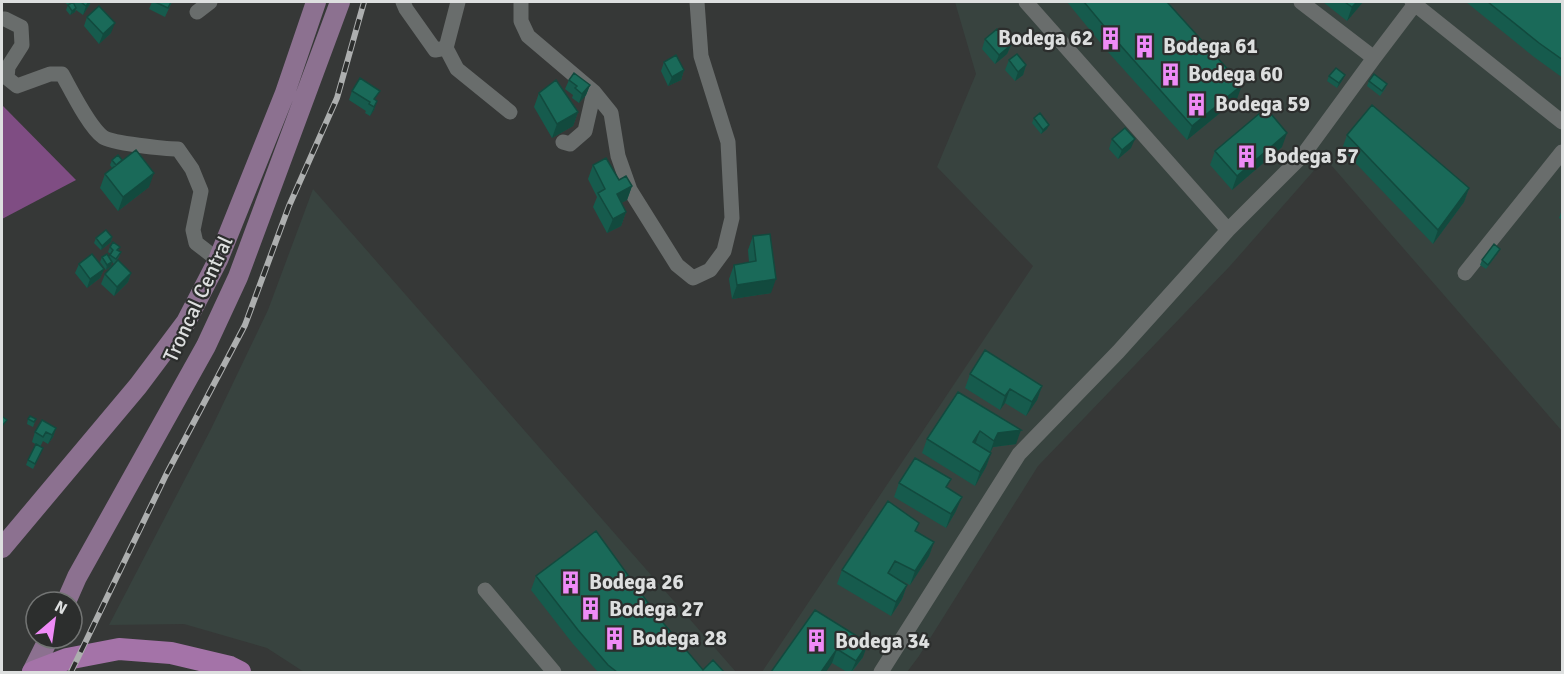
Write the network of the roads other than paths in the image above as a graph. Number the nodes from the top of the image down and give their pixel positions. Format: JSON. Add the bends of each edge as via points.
{"nodes":[{"id":1,"x":210,"y":2,"type":"edge"},
{"id":2,"x":316,"y":2,"type":"edge"},
{"id":3,"x":340,"y":2,"type":"edge"},
{"id":4,"x":404,"y":2,"type":"edge"},
{"id":5,"x":458,"y":2,"type":"edge"},
{"id":6,"x":521,"y":2,"type":"edge"},
{"id":7,"x":697,"y":2,"type":"edge"},
{"id":8,"x":1026,"y":2,"type":"edge"},
{"id":9,"x":1301,"y":2,"type":"edge"},
{"id":10,"x":1414,"y":3,"type":"edge"},
{"id":11,"x":197,"y":12,"type":"dead end"},
{"id":12,"x":2,"y":19,"type":"edge"},
{"id":13,"x":446,"y":48,"type":"junction"},
{"id":14,"x":1374,"y":58,"type":"junction"},
{"id":15,"x":594,"y":92,"type":"junction"},
{"id":16,"x":510,"y":112,"type":"dead end"},
{"id":17,"x":1563,"y":122,"type":"edge"},
{"id":18,"x":563,"y":142,"type":"dead end"},
{"id":19,"x":1563,"y":152,"type":"edge"},
{"id":20,"x":1228,"y":230,"type":"junction"},
{"id":21,"x":218,"y":260,"type":"junction"},
{"id":22,"x":1465,"y":273,"type":"dead end"},
{"id":23,"x":5,"y":535,"type":"edge"},
{"id":24,"x":72,"y":590,"type":"edge"},
{"id":25,"x":485,"y":590,"type":"dead end"},
{"id":26,"x":43,"y":650,"type":"edge"},
{"id":27,"x":33,"y":672,"type":"edge"},
{"id":28,"x":240,"y":672,"type":"edge"},
{"id":29,"x":554,"y":672,"type":"edge"},
{"id":30,"x":881,"y":672,"type":"edge"}],
"edges":[{"from":1,"to":11,"type":"street"},
{"from":2,"to":21,"type":"main road","name":"Troncal Central","via":[[285,93]]},
{"from":3,"to":24,"type":"main road","name":"Troncal Central","via":[[238,276],[206,346]]},
{"from":4,"to":13,"type":"street","via":[[435,50]]},
{"from":5,"to":13,"type":"street"},
{"from":6,"to":15,"type":"street","via":[[521,21],[528,36]]},
{"from":7,"to":15,"type":"street","via":[[701,56],[728,142],[732,207],[724,251],[710,270],[693,278],[677,265],[630,190],[618,156],[611,112]]},
{"from":8,"to":20,"type":"street"},
{"from":9,"to":14,"type":"street"},
{"from":10,"to":14,"type":"street"},
{"from":10,"to":17,"type":"street"},
{"from":12,"to":21,"type":"street","via":[[21,27],[22,45],[8,67],[7,78],[17,86],[50,74],[62,74],[95,130],[105,139],[178,149],[201,191],[193,230],[196,243]]},
{"from":13,"to":16,"type":"street","via":[[457,69]]},
{"from":14,"to":20,"type":"street","via":[[1303,155]]},
{"from":15,"to":18,"type":"street","via":[[585,130],[570,144]]},
{"from":19,"to":22,"type":"street"},
{"from":20,"to":30,"type":"street","via":[[1019,454]]},
{"from":21,"to":23,"type":"main road","name":"Troncal Central","via":[[186,322],[138,386]]},
{"from":25,"to":29,"type":"street"},
{"from":26,"to":27,"type":"main road"},
{"from":27,"to":28,"type":"highway","via":[[67,659],[119,649],[171,653]]}]}
